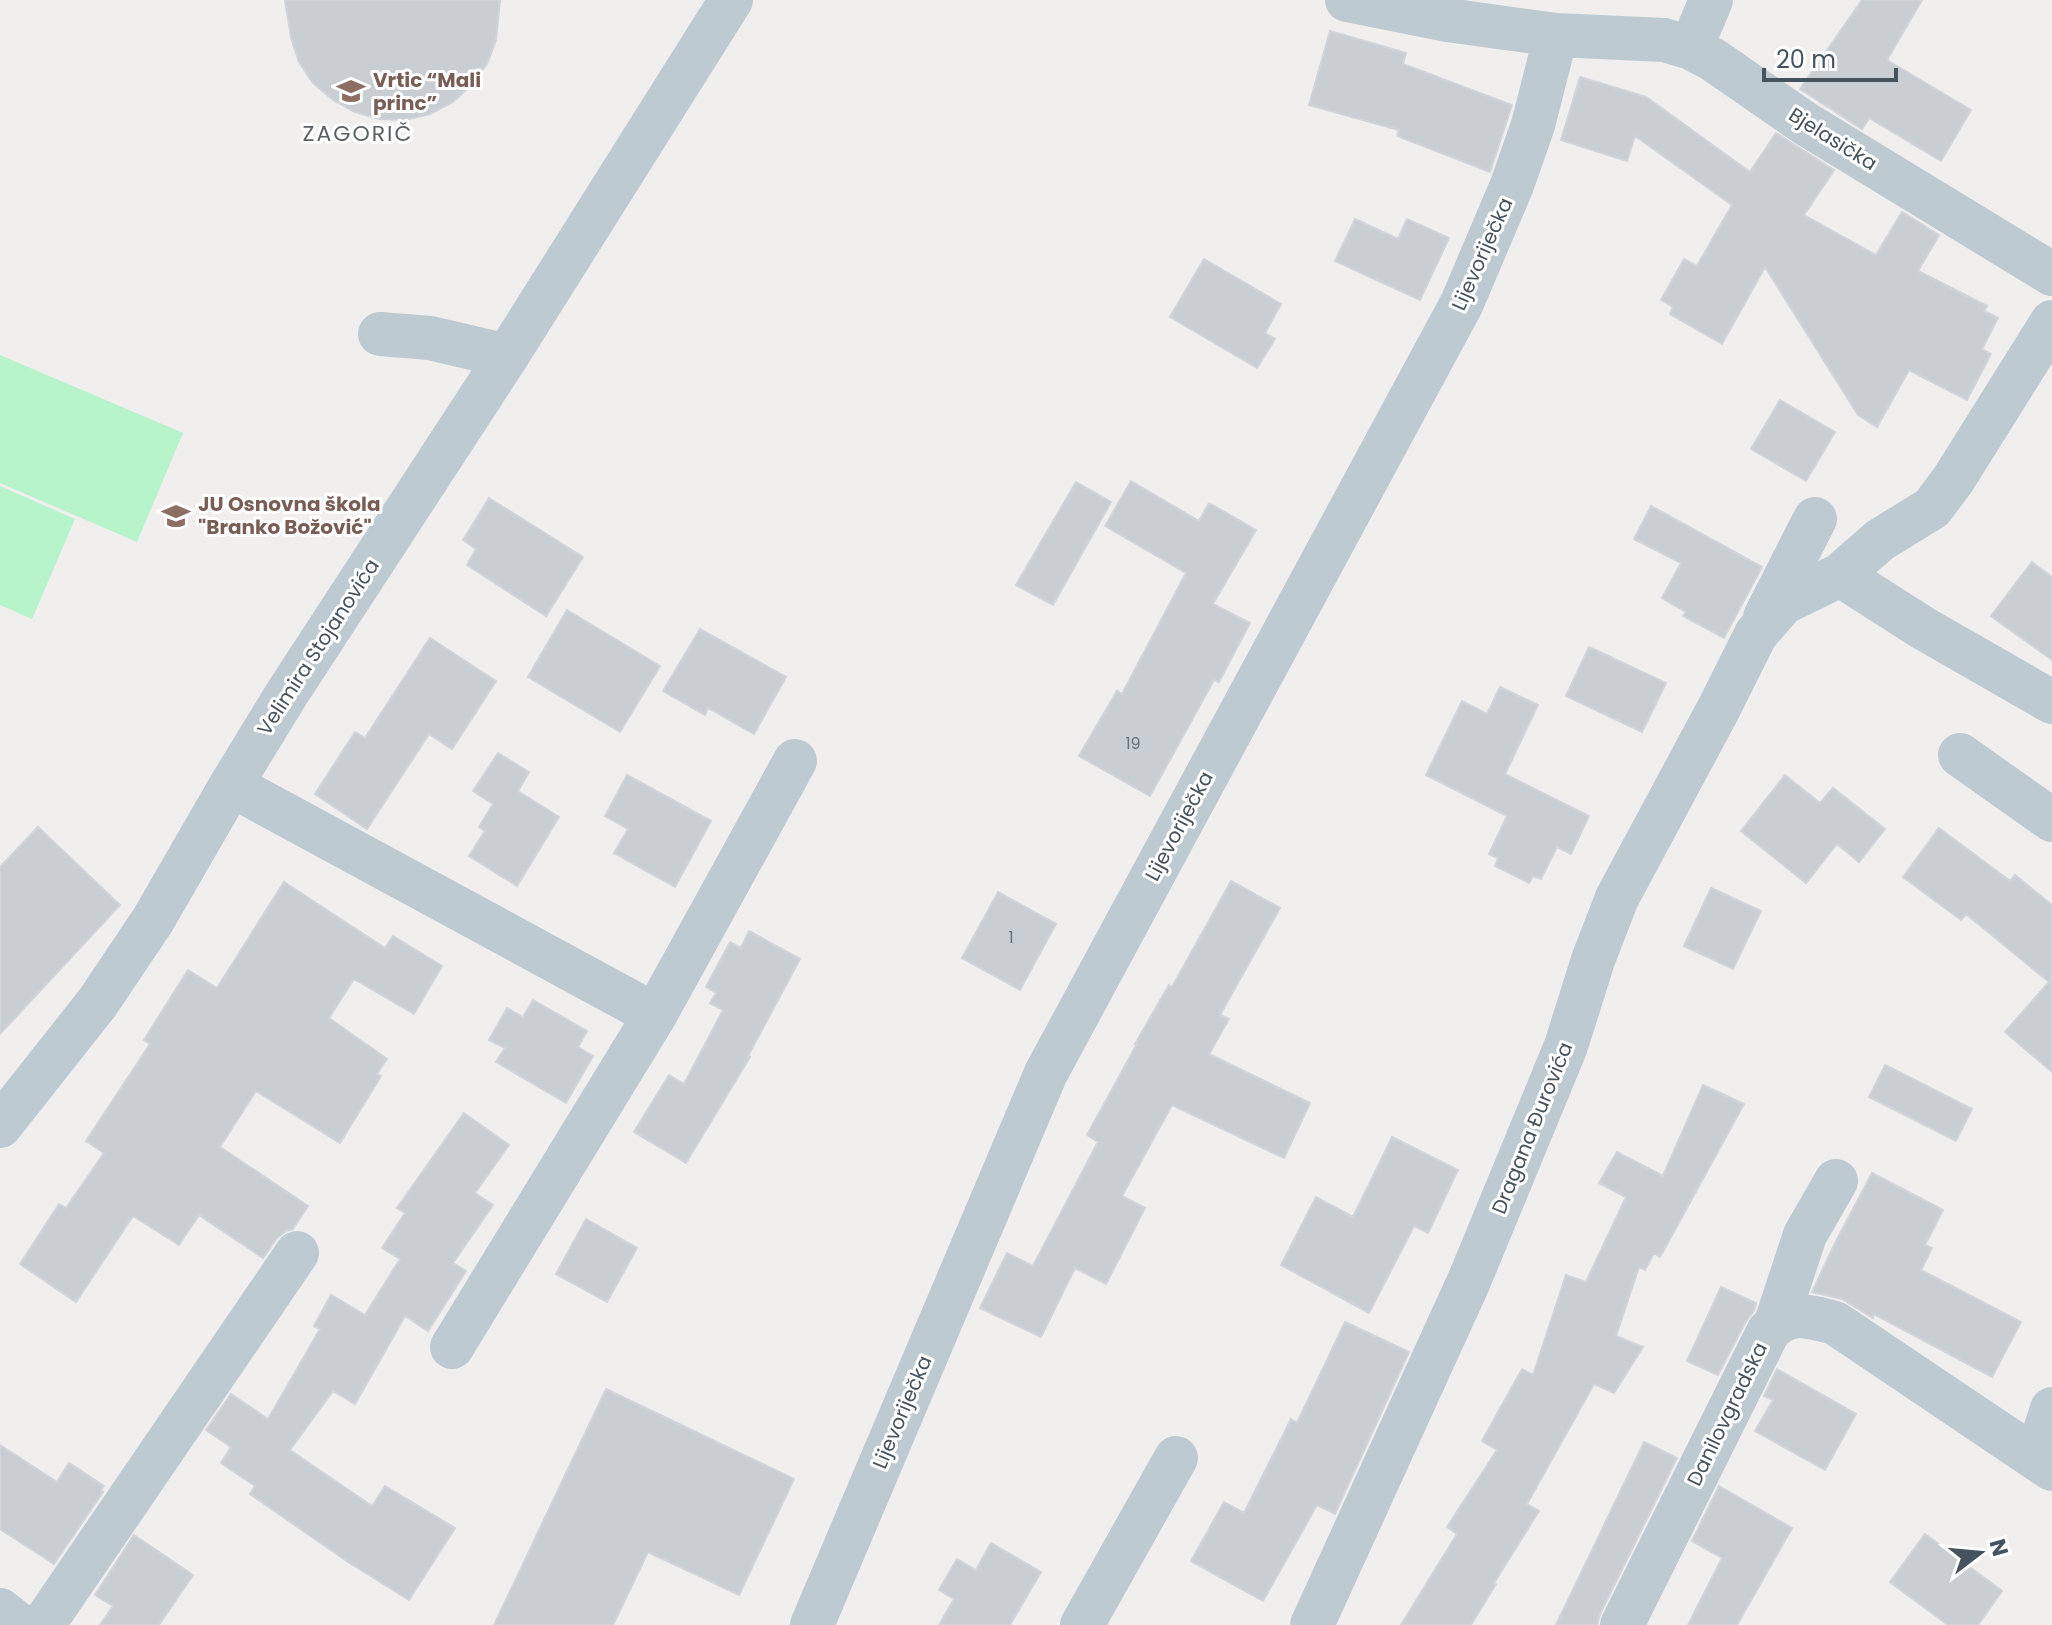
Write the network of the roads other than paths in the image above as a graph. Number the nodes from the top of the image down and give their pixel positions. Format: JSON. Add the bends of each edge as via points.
{"nodes":[{"id":1,"x":731,"y":0,"type":"edge"},
{"id":2,"x":1347,"y":0,"type":"edge"},
{"id":3,"x":1711,"y":0,"type":"edge"},
{"id":4,"x":1556,"y":35,"type":"junction"},
{"id":5,"x":1691,"y":48,"type":"junction"},
{"id":6,"x":2052,"y":274,"type":"edge"},
{"id":7,"x":2052,"y":322,"type":"edge"},
{"id":8,"x":380,"y":334,"type":"dead end"},
{"id":9,"x":507,"y":356,"type":"junction"},
{"id":10,"x":1815,"y":519,"type":"dead end"},
{"id":11,"x":1840,"y":575,"type":"junction"},
{"id":12,"x":1756,"y":634,"type":"junction"},
{"id":13,"x":2052,"y":702,"type":"edge"},
{"id":14,"x":1960,"y":755,"type":"dead end"},
{"id":15,"x":795,"y":761,"type":"dead end"},
{"id":16,"x":231,"y":785,"type":"junction"},
{"id":17,"x":2052,"y":820,"type":"edge"},
{"id":18,"x":655,"y":1015,"type":"junction"},
{"id":19,"x":0,"y":1126,"type":"edge"},
{"id":20,"x":1836,"y":1181,"type":"dead end"},
{"id":21,"x":297,"y":1253,"type":"dead end"},
{"id":22,"x":1776,"y":1323,"type":"junction"},
{"id":23,"x":452,"y":1347,"type":"dead end"},
{"id":24,"x":2052,"y":1409,"type":"edge"},
{"id":25,"x":1176,"y":1458,"type":"dead end"},
{"id":26,"x":2044,"y":1464,"type":"edge"},
{"id":27,"x":0,"y":1610,"type":"edge"},
{"id":28,"x":19,"y":1625,"type":"edge"},
{"id":29,"x":43,"y":1625,"type":"edge"},
{"id":30,"x":812,"y":1625,"type":"edge"},
{"id":31,"x":1082,"y":1625,"type":"edge"},
{"id":32,"x":1312,"y":1625,"type":"edge"},
{"id":33,"x":1622,"y":1625,"type":"edge"}],
"edges":[{"from":1,"to":9,"type":"street","name":"Velimira Stojanovića"},
{"from":2,"to":4,"type":"street"},
{"from":3,"to":5,"type":"street"},
{"from":4,"to":5,"type":"street","name":"Bjelasička","via":[[1664,40]]},
{"from":4,"to":30,"type":"street","name":"Lijevoriječka","via":[[1512,185],[1462,303],[1046,1073]]},
{"from":5,"to":6,"type":"street","name":"Bjelasička"},
{"from":7,"to":11,"type":"street","name":"Dragana Đurovića","via":[[1932,508],[1880,540]]},
{"from":8,"to":9,"type":"street","via":[[430,338]]},
{"from":9,"to":16,"type":"street","name":"Velimira Stojanovića"},
{"from":10,"to":12,"type":"street","name":"Dragana Đurovića"},
{"from":11,"to":12,"type":"street","name":"Dragana Đurovića","via":[[1783,603]]},
{"from":11,"to":13,"type":"street"},
{"from":12,"to":32,"type":"street","name":"Dragana Đurovića","via":[[1617,898],[1566,1046],[1469,1281]]},
{"from":14,"to":17,"type":"street"},
{"from":15,"to":18,"type":"street"},
{"from":16,"to":18,"type":"street"},
{"from":16,"to":19,"type":"street","name":"Velimira Stojanovića","via":[[153,920],[98,1002]]},
{"from":18,"to":23,"type":"street"},
{"from":20,"to":22,"type":"street","via":[[1805,1235]]},
{"from":21,"to":29,"type":"street"},
{"from":22,"to":26,"type":"street","name":"Danilovgradska","via":[[1807,1315],[1835,1323]]},
{"from":22,"to":33,"type":"street","name":"Danilovgradska"},
{"from":24,"to":26,"type":"street"},
{"from":25,"to":31,"type":"street"},
{"from":27,"to":28,"type":"street"}]}
